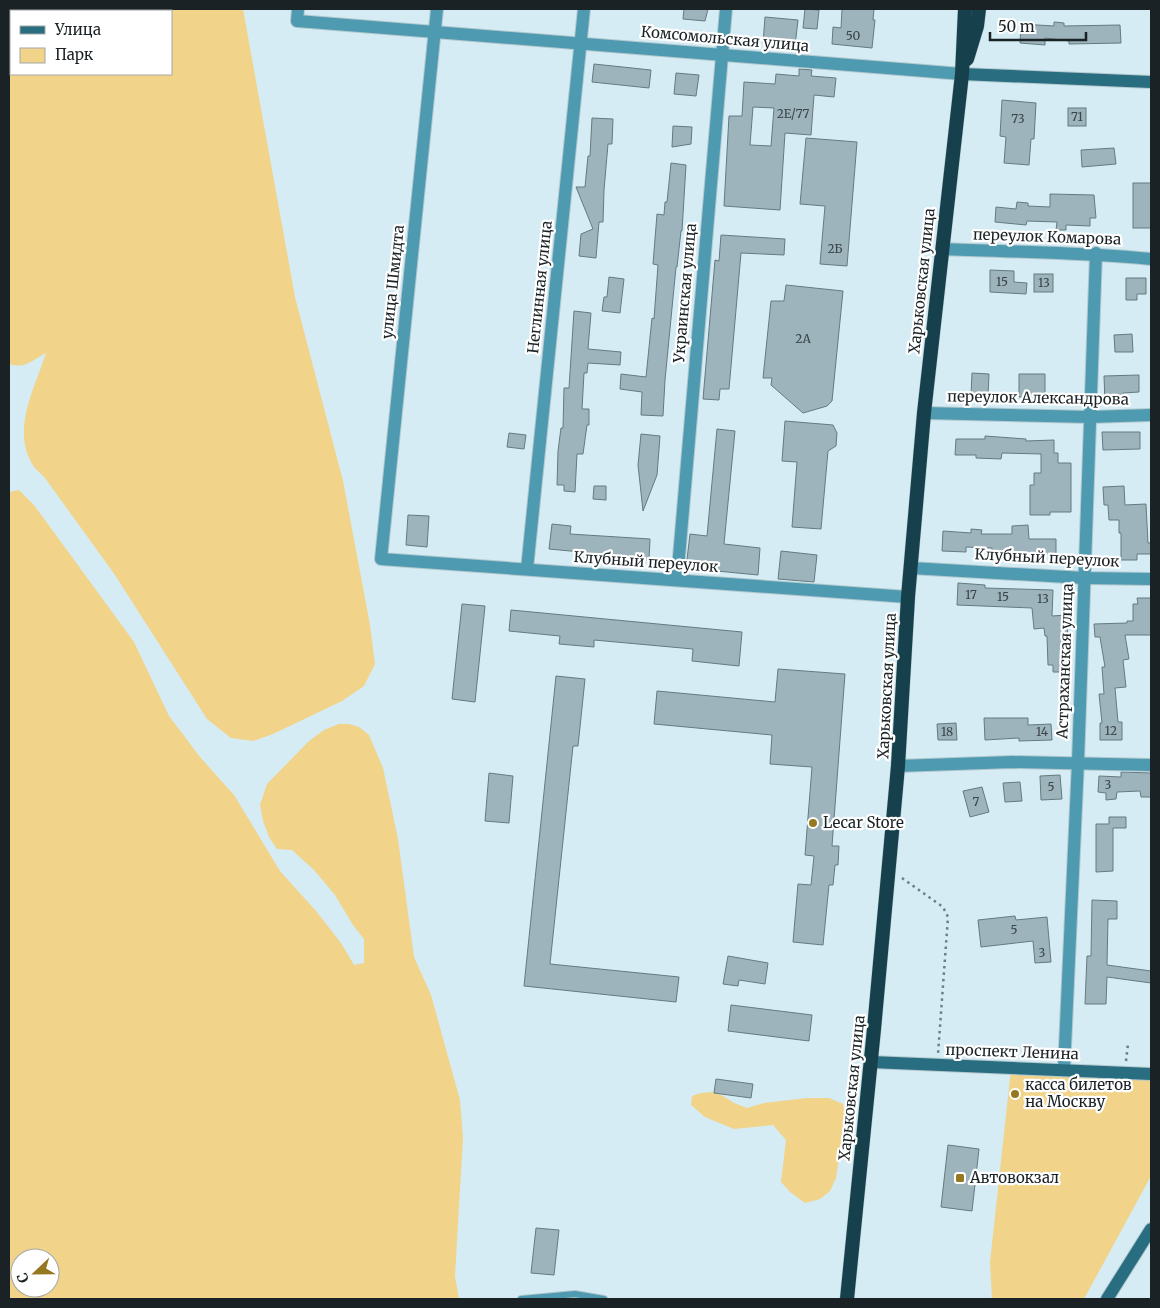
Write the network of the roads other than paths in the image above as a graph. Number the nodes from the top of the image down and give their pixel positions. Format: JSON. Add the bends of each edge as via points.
{"nodes":[{"id":1,"x":437,"y":9,"type":"edge"},
{"id":2,"x":584,"y":9,"type":"edge"},
{"id":3,"x":726,"y":9,"type":"edge"},
{"id":4,"x":965,"y":9,"type":"edge"},
{"id":5,"x":979,"y":9,"type":"edge"},
{"id":6,"x":298,"y":15,"type":"edge"},
{"id":7,"x":435,"y":32,"type":"junction"},
{"id":8,"x":581,"y":44,"type":"junction"},
{"id":9,"x":721,"y":55,"type":"junction"},
{"id":10,"x":962,"y":74,"type":"junction"},
{"id":11,"x":1151,"y":82,"type":"edge"},
{"id":12,"x":942,"y":249,"type":"junction"},
{"id":13,"x":1096,"y":253,"type":"junction"},
{"id":14,"x":1151,"y":259,"type":"edge"},
{"id":15,"x":924,"y":413,"type":"junction"},
{"id":16,"x":1151,"y":415,"type":"edge"},
{"id":17,"x":1090,"y":417,"type":"junction"},
{"id":18,"x":380,"y":558,"type":"joint"},
{"id":19,"x":911,"y":568,"type":"junction"},
{"id":20,"x":527,"y":569,"type":"junction"},
{"id":21,"x":1084,"y":578,"type":"junction"},
{"id":22,"x":1151,"y":579,"type":"edge"},
{"id":23,"x":677,"y":580,"type":"junction"},
{"id":24,"x":908,"y":597,"type":"junction"},
{"id":25,"x":1078,"y":762,"type":"junction"},
{"id":26,"x":1151,"y":765,"type":"edge"},
{"id":27,"x":898,"y":766,"type":"junction"},
{"id":28,"x":871,"y":1062,"type":"junction"},
{"id":29,"x":1064,"y":1069,"type":"junction"},
{"id":30,"x":1151,"y":1074,"type":"edge"},
{"id":31,"x":1151,"y":1229,"type":"edge"},
{"id":32,"x":521,"y":1299,"type":"edge"},
{"id":33,"x":604,"y":1299,"type":"edge"},
{"id":34,"x":847,"y":1299,"type":"edge"},
{"id":35,"x":1108,"y":1299,"type":"edge"}],
"edges":[{"from":1,"to":7,"type":"street","name":"улица Шмидта"},
{"from":2,"to":8,"type":"street","name":"Неглинная улица"},
{"from":3,"to":9,"type":"street","name":"Украинская улица"},
{"from":4,"to":10,"type":"highway","name":"Харьковская улица"},
{"from":5,"to":10,"type":"highway","name":"Харьковская улица"},
{"from":6,"to":7,"type":"street","name":"Комсомольская улица"},
{"from":7,"to":8,"type":"street","name":"Комсомольская улица"},
{"from":7,"to":18,"type":"street","name":"улица Шмидта"},
{"from":8,"to":9,"type":"street","name":"Комсомольская улица"},
{"from":8,"to":20,"type":"street","name":"Неглинная улица"},
{"from":9,"to":10,"type":"street","name":"Комсомольская улица"},
{"from":9,"to":23,"type":"street","name":"Украинская улица"},
{"from":10,"to":11,"type":"main road","name":"Комсомольская улица"},
{"from":10,"to":12,"type":"highway","name":"Харьковская улица"},
{"from":12,"to":13,"type":"street","name":"переулок Комарова"},
{"from":12,"to":15,"type":"highway","name":"Харьковская улица"},
{"from":13,"to":14,"type":"street","name":"переулок Комарова"},
{"from":13,"to":17,"type":"street","name":"Астраханская улица"},
{"from":15,"to":17,"type":"street","name":"переулок Александрова"},
{"from":15,"to":19,"type":"highway","name":"Харьковская улица"},
{"from":16,"to":17,"type":"street","name":"переулок Александрова"},
{"from":17,"to":21,"type":"street","name":"Астраханская улица"},
{"from":18,"to":20,"type":"street","name":"Клубный переулок"},
{"from":19,"to":21,"type":"street","name":"Клубный переулок"},
{"from":19,"to":24,"type":"highway","name":"Харьковская улица"},
{"from":20,"to":23,"type":"street","name":"Клубный переулок"},
{"from":21,"to":22,"type":"street","name":"Клубный переулок"},
{"from":21,"to":25,"type":"street","name":"Астраханская улица"},
{"from":23,"to":24,"type":"street","name":"Клубный переулок"},
{"from":24,"to":27,"type":"highway","name":"Харьковская улица"},
{"from":25,"to":26,"type":"street"},
{"from":25,"to":27,"type":"street"},
{"from":25,"to":29,"type":"street","name":"Астраханская улица"},
{"from":27,"to":28,"type":"highway","name":"Харьковская улица"},
{"from":28,"to":29,"type":"main road","name":"проспект Ленина"},
{"from":28,"to":34,"type":"highway","name":"Харьковская улица"},
{"from":29,"to":30,"type":"main road","name":"проспект Ленина"},
{"from":31,"to":35,"type":"main road"},
{"from":32,"to":33,"type":"lane","via":[[575,1294]]}]}
